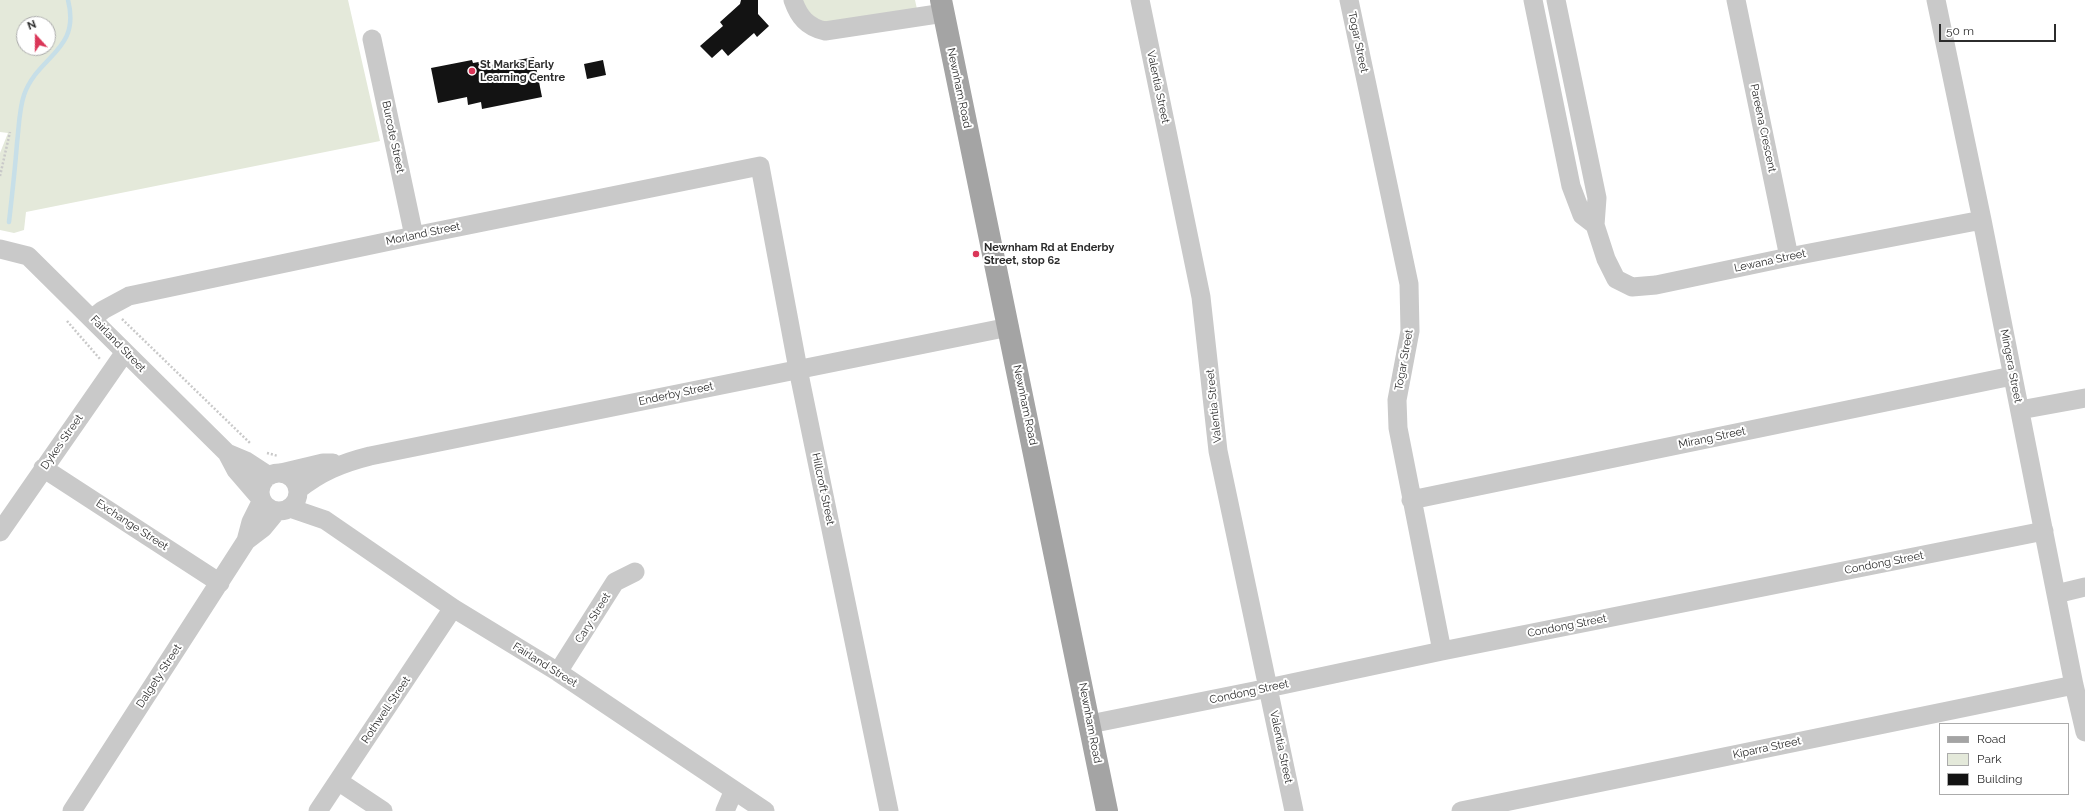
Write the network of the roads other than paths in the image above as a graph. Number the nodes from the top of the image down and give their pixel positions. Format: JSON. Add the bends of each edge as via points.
{"nodes":[{"id":1,"x":793,"y":0,"type":"edge"},
{"id":2,"x":1140,"y":0,"type":"edge"},
{"id":3,"x":1349,"y":0,"type":"edge"},
{"id":4,"x":1533,"y":0,"type":"edge"},
{"id":5,"x":1556,"y":0,"type":"edge"},
{"id":6,"x":1736,"y":0,"type":"edge"},
{"id":7,"x":1936,"y":0,"type":"edge"},
{"id":8,"x":943,"y":6,"type":"edge"},
{"id":9,"x":372,"y":39,"type":"dead end"},
{"id":10,"x":760,"y":166,"type":"joint"},
{"id":11,"x":1982,"y":220,"type":"junction"},
{"id":12,"x":1595,"y":225,"type":"junction"},
{"id":13,"x":414,"y":236,"type":"junction"},
{"id":14,"x":0,"y":249,"type":"edge"},
{"id":15,"x":1789,"y":257,"type":"junction"},
{"id":16,"x":100,"y":313,"type":"junction"},
{"id":17,"x":1008,"y":327,"type":"junction"},
{"id":18,"x":125,"y":352,"type":"junction"},
{"id":19,"x":798,"y":369,"type":"junction"},
{"id":20,"x":2012,"y":376,"type":"junction"},
{"id":21,"x":2085,"y":398,"type":"edge"},
{"id":22,"x":2020,"y":410,"type":"junction"},
{"id":23,"x":227,"y":453,"type":"junction"},
{"id":24,"x":344,"y":462,"type":"junction"},
{"id":25,"x":43,"y":468,"type":"junction"},
{"id":26,"x":275,"y":475,"type":"junction"},
{"id":27,"x":262,"y":499,"type":"junction"},
{"id":28,"x":291,"y":500,"type":"junction"},
{"id":29,"x":1411,"y":500,"type":"junction"},
{"id":30,"x":2044,"y":531,"type":"junction"},
{"id":31,"x":0,"y":532,"type":"edge"},
{"id":32,"x":246,"y":541,"type":"junction"},
{"id":33,"x":635,"y":572,"type":"dead end"},
{"id":34,"x":220,"y":583,"type":"junction"},
{"id":35,"x":2085,"y":587,"type":"edge"},
{"id":36,"x":2056,"y":594,"type":"junction"},
{"id":37,"x":453,"y":608,"type":"junction"},
{"id":38,"x":1442,"y":651,"type":"junction"},
{"id":39,"x":558,"y":672,"type":"junction"},
{"id":40,"x":2074,"y":685,"type":"junction"},
{"id":41,"x":1268,"y":688,"type":"junction"},
{"id":42,"x":1090,"y":724,"type":"junction"},
{"id":43,"x":2085,"y":732,"type":"edge"},
{"id":44,"x":338,"y":781,"type":"junction"},
{"id":45,"x":734,"y":790,"type":"junction"},
{"id":46,"x":72,"y":811,"type":"edge"},
{"id":47,"x":318,"y":811,"type":"edge"},
{"id":48,"x":382,"y":811,"type":"edge"},
{"id":49,"x":725,"y":811,"type":"edge"},
{"id":50,"x":765,"y":811,"type":"edge"},
{"id":51,"x":889,"y":811,"type":"edge"},
{"id":52,"x":1107,"y":811,"type":"edge"},
{"id":53,"x":1294,"y":811,"type":"edge"},
{"id":54,"x":1461,"y":811,"type":"edge"}],
"edges":[{"from":1,"to":8,"type":"street","via":[[803,20],[825,31]]},
{"from":2,"to":41,"type":"street","name":"Valentia Street","via":[[1201,297],[1218,451]]},
{"from":3,"to":29,"type":"street","name":"Togar Street","via":[[1409,284],[1410,331],[1396,400],[1398,428]]},
{"from":4,"to":12,"type":"street","name":"Lewana Street","via":[[1571,186],[1582,215]]},
{"from":5,"to":12,"type":"street","name":"Lewana Street","via":[[1597,198]]},
{"from":6,"to":15,"type":"street","name":"Pareena Crescent"},
{"from":7,"to":11,"type":"street","name":"Mingera Street"},
{"from":8,"to":17,"type":"main road","name":"Newnham Road"},
{"from":9,"to":13,"type":"street","name":"Burcote Street"},
{"from":10,"to":13,"type":"street","name":"Morland Street"},
{"from":10,"to":19,"type":"street","name":"Hillcroft Street"},
{"from":11,"to":15,"type":"street","name":"Lewana Street"},
{"from":11,"to":20,"type":"street","name":"Mingera Street"},
{"from":12,"to":15,"type":"street","name":"Lewana Street","via":[[1606,259],[1616,278],[1632,287],[1656,285]]},
{"from":13,"to":16,"type":"street","name":"Morland Street","via":[[129,296]]},
{"from":14,"to":16,"type":"street","name":"Fairland Street","via":[[28,256]]},
{"from":16,"to":18,"type":"street","name":"Fairland Street"},
{"from":17,"to":19,"type":"street","name":"Enderby Street"},
{"from":17,"to":42,"type":"main road","name":"Newnham Road"},
{"from":18,"to":23,"type":"street","name":"Fairland Street"},
{"from":18,"to":25,"type":"street","name":"Dykes Street"},
{"from":19,"to":24,"type":"street","name":"Enderby Street"},
{"from":19,"to":51,"type":"street","name":"Hillcroft Street"},
{"from":20,"to":22,"type":"street","name":"Mingera Street"},
{"from":20,"to":29,"type":"street","name":"Mirang Street"},
{"from":21,"to":22,"type":"street"},
{"from":22,"to":30,"type":"street","name":"Mingera Street"},
{"from":23,"to":26,"type":"street","name":"Fairland Street"},
{"from":23,"to":27,"type":"street","name":"Fairland Street","via":[[236,470]]},
{"from":24,"to":26,"type":"street","name":"Enderby Street","via":[[323,463]]},
{"from":24,"to":28,"type":"street","name":"Enderby Street","via":[[321,474]]},
{"from":25,"to":31,"type":"street","name":"Dykes Street"},
{"from":25,"to":34,"type":"street","name":"Exchange Street"},
{"from":26,"to":27,"type":"street","name":"Dalgety Street","via":[[261,486]]},
{"from":26,"to":28,"type":"street","name":"Fairland Street","via":[[293,478]]},
{"from":27,"to":28,"type":"street","name":"Fairland Street","via":[[266,505]]},
{"from":27,"to":32,"type":"street","name":"Dalgety Street","via":[[251,522]]},
{"from":28,"to":32,"type":"street","name":"Dalgety Street"},
{"from":28,"to":37,"type":"street","name":"Fairland Street","via":[[309,498],[325,520]]},
{"from":29,"to":38,"type":"street","name":"Togar Street"},
{"from":30,"to":36,"type":"street","name":"Mingera Street"},
{"from":30,"to":38,"type":"street","name":"Condong Street"},
{"from":32,"to":34,"type":"street","name":"Dalgety Street"},
{"from":33,"to":39,"type":"street","name":"Cary Street","via":[[615,582]]},
{"from":34,"to":46,"type":"street","name":"Dalgety Street"},
{"from":35,"to":36,"type":"street"},
{"from":36,"to":40,"type":"street","name":"Mingera Street"},
{"from":37,"to":39,"type":"street","name":"Fairland Street"},
{"from":37,"to":44,"type":"street","name":"Rothwell Street"},
{"from":38,"to":41,"type":"street","name":"Condong Street"},
{"from":39,"to":45,"type":"street","name":"Fairland Street"},
{"from":40,"to":43,"type":"street","name":"Mingera Street"},
{"from":40,"to":54,"type":"street","name":"Kiparra Street"},
{"from":41,"to":42,"type":"street","name":"Condong Street"},
{"from":41,"to":53,"type":"street","name":"Valentia Street"},
{"from":42,"to":52,"type":"main road","name":"Newnham Road"},
{"from":44,"to":47,"type":"street","name":"Rothwell Street"},
{"from":44,"to":48,"type":"street"},
{"from":45,"to":49,"type":"street"},
{"from":45,"to":50,"type":"street","name":"Fairland Street"}]}
